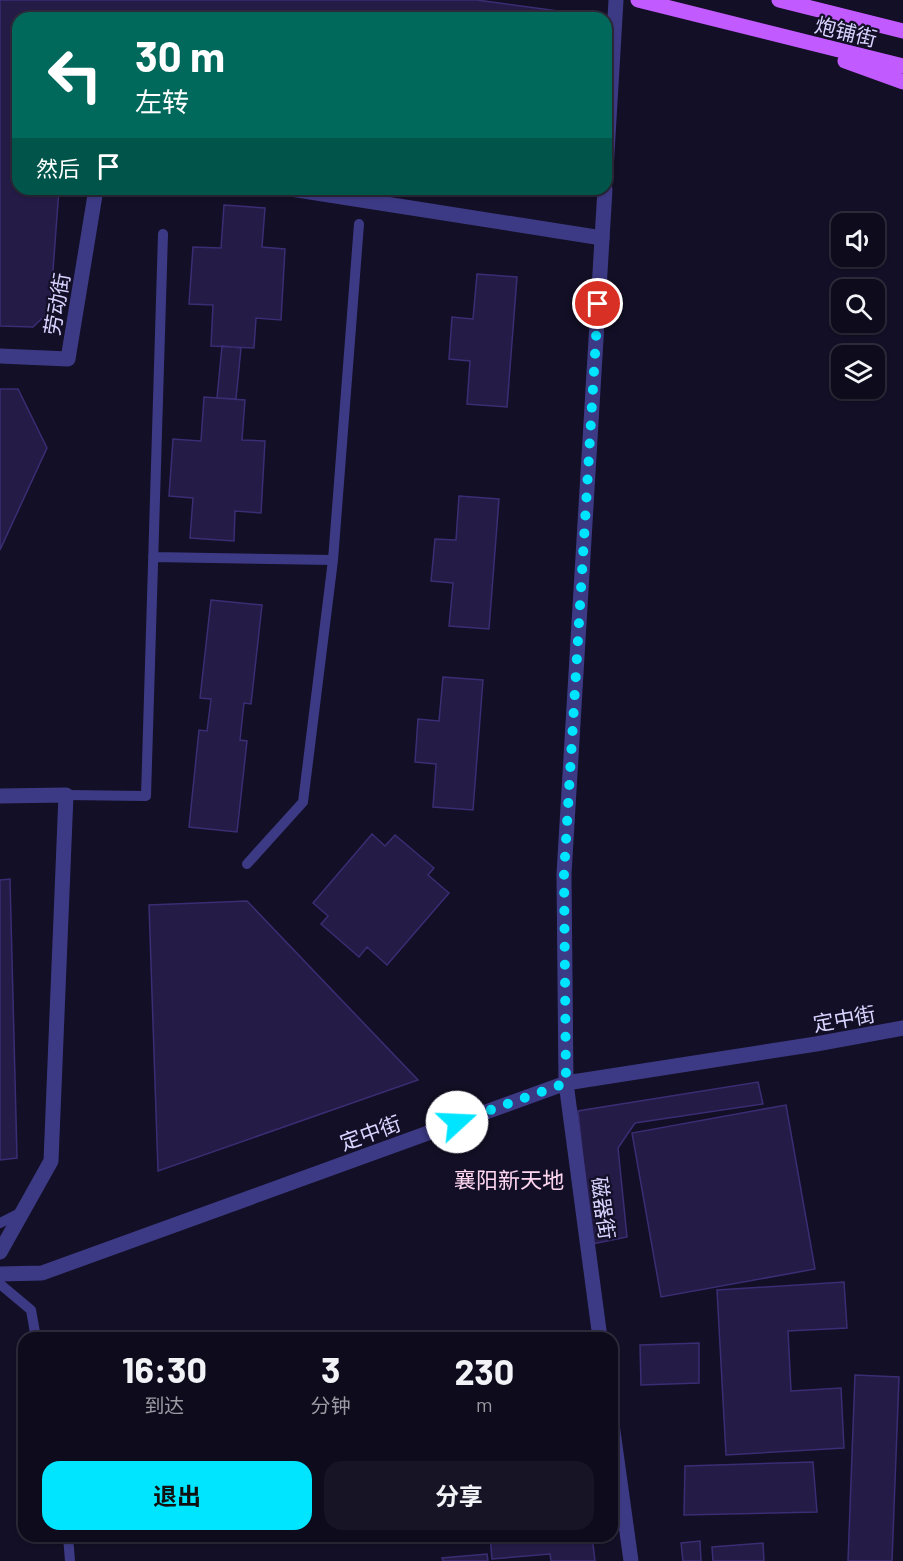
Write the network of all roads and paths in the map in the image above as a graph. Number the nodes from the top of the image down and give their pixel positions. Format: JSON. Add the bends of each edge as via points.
{"nodes":[{"id":1,"x":616,"y":0,"type":"edge"},
{"id":2,"x":638,"y":0,"type":"edge"},
{"id":3,"x":779,"y":0,"type":"edge"},
{"id":4,"x":903,"y":31,"type":"edge"},
{"id":5,"x":612,"y":68,"type":"edge"},
{"id":6,"x":902,"y":76,"type":"edge"},
{"id":7,"x":95,"y":195,"type":"edge"},
{"id":8,"x":329,"y":195,"type":"edge"},
{"id":9,"x":605,"y":195,"type":"edge"},
{"id":10,"x":359,"y":224,"type":"dead end"},
{"id":11,"x":163,"y":234,"type":"dead end"},
{"id":12,"x":602,"y":238,"type":"junction"},
{"id":13,"x":0,"y":356,"type":"edge"},
{"id":14,"x":153,"y":557,"type":"junction"},
{"id":15,"x":333,"y":560,"type":"junction"},
{"id":16,"x":66,"y":795,"type":"junction"},
{"id":17,"x":0,"y":796,"type":"edge"},
{"id":18,"x":247,"y":864,"type":"dead end"},
{"id":19,"x":903,"y":1028,"type":"edge"},
{"id":20,"x":566,"y":1083,"type":"junction"},
{"id":21,"x":20,"y":1213,"type":"junction"},
{"id":22,"x":0,"y":1222,"type":"edge"},
{"id":23,"x":0,"y":1252,"type":"edge"},
{"id":24,"x":0,"y":1274,"type":"edge"},
{"id":25,"x":0,"y":1284,"type":"edge"},
{"id":26,"x":35,"y":1332,"type":"edge"},
{"id":27,"x":599,"y":1332,"type":"edge"},
{"id":28,"x":618,"y":1467,"type":"edge"},
{"id":29,"x":68,"y":1542,"type":"edge"},
{"id":30,"x":70,"y":1561,"type":"edge"},
{"id":31,"x":631,"y":1561,"type":"edge"}],
"edges":[{"from":1,"to":5,"type":"street"},
{"from":2,"to":6,"type":"main road","name":"炮铺街","via":[[757,30]]},
{"from":3,"to":4,"type":"main road"},
{"from":7,"to":13,"type":"street","name":"劳动街","via":[[68,359]]},
{"from":8,"to":12,"type":"street"},
{"from":9,"to":12,"type":"street","name":"磁器街"},
{"from":10,"to":15,"type":"lane"},
{"from":11,"to":14,"type":"lane"},
{"from":12,"to":20,"type":"street","name":"磁器街","via":[[564,874]]},
{"from":14,"to":15,"type":"lane"},
{"from":14,"to":16,"type":"lane","via":[[146,796]]},
{"from":15,"to":18,"type":"lane","via":[[303,802]]},
{"from":16,"to":17,"type":"street"},
{"from":16,"to":21,"type":"street","via":[[51,1161]]},
{"from":19,"to":20,"type":"street","name":"定中街"},
{"from":20,"to":24,"type":"street","name":"定中街","via":[[42,1273]]},
{"from":20,"to":27,"type":"street","name":"磁器街"},
{"from":21,"to":22,"type":"lane"},
{"from":21,"to":23,"type":"street"},
{"from":25,"to":26,"type":"lane","via":[[31,1310]]},
{"from":28,"to":31,"type":"street"},
{"from":29,"to":30,"type":"lane"}]}
